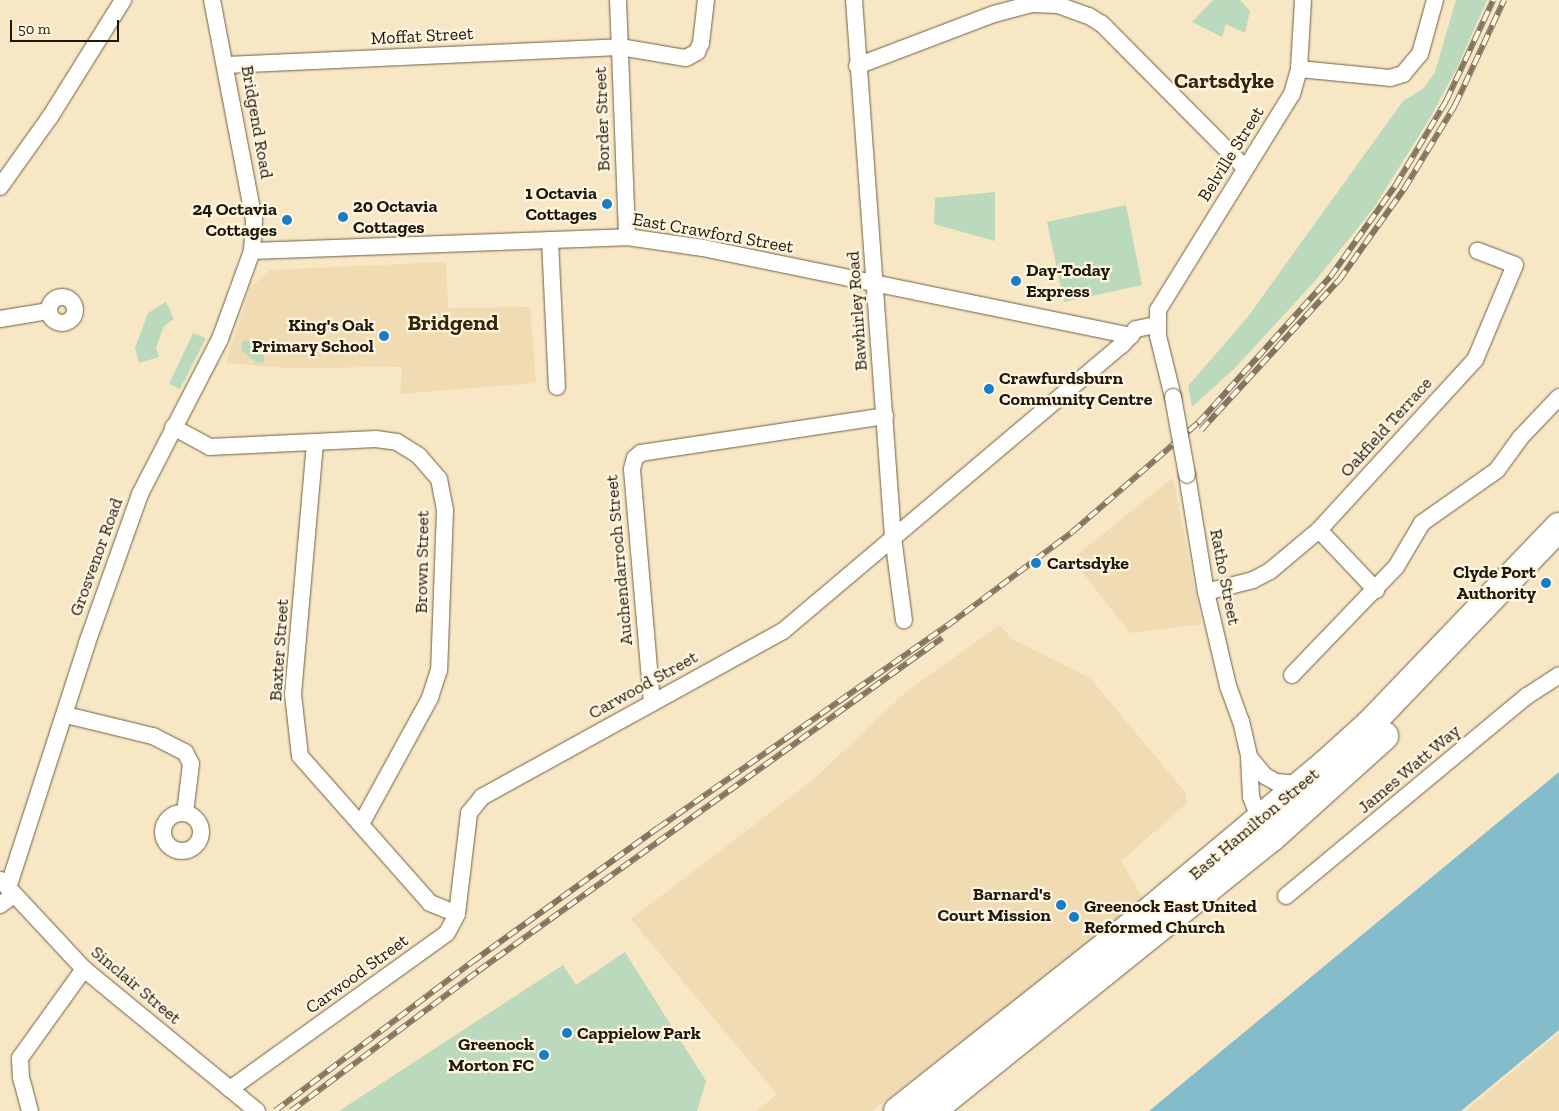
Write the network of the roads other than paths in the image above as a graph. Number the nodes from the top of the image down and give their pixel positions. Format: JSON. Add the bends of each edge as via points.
{"nodes":[{"id":1,"x":123,"y":0,"type":"edge"},
{"id":2,"x":212,"y":0,"type":"edge"},
{"id":3,"x":618,"y":0,"type":"edge"},
{"id":4,"x":706,"y":0,"type":"edge"},
{"id":5,"x":854,"y":0,"type":"edge"},
{"id":6,"x":1303,"y":0,"type":"edge"},
{"id":7,"x":1435,"y":0,"type":"edge"},
{"id":8,"x":620,"y":47,"type":"junction"},
{"id":9,"x":226,"y":65,"type":"junction"},
{"id":10,"x":857,"y":66,"type":"junction"},
{"id":11,"x":1299,"y":69,"type":"junction"},
{"id":12,"x":1245,"y":168,"type":"junction"},
{"id":13,"x":0,"y":187,"type":"edge"},
{"id":14,"x":627,"y":237,"type":"junction"},
{"id":15,"x":550,"y":240,"type":"junction"},
{"id":16,"x":252,"y":251,"type":"junction"},
{"id":17,"x":1478,"y":251,"type":"dead end"},
{"id":18,"x":876,"y":283,"type":"junction"},
{"id":19,"x":48,"y":311,"type":"dead end"},
{"id":20,"x":0,"y":319,"type":"edge"},
{"id":21,"x":1156,"y":321,"type":"junction"},
{"id":22,"x":1131,"y":336,"type":"junction"},
{"id":23,"x":557,"y":387,"type":"dead end"},
{"id":24,"x":1559,"y":397,"type":"edge"},
{"id":25,"x":885,"y":416,"type":"junction"},
{"id":26,"x":173,"y":427,"type":"junction"},
{"id":27,"x":316,"y":443,"type":"junction"},
{"id":28,"x":1559,"y":526,"type":"edge"},
{"id":29,"x":1319,"y":530,"type":"junction"},
{"id":30,"x":893,"y":537,"type":"junction"},
{"id":31,"x":1559,"y":552,"type":"edge"},
{"id":32,"x":1376,"y":590,"type":"junction"},
{"id":33,"x":1206,"y":592,"type":"junction"},
{"id":34,"x":904,"y":620,"type":"dead end"},
{"id":35,"x":1292,"y":675,"type":"dead end"},
{"id":36,"x":1559,"y":675,"type":"edge"},
{"id":37,"x":652,"y":703,"type":"junction"},
{"id":38,"x":66,"y":715,"type":"junction"},
{"id":39,"x":1250,"y":757,"type":"junction"},
{"id":40,"x":1302,"y":784,"type":"junction"},
{"id":41,"x":185,"y":813,"type":"dead end"},
{"id":42,"x":362,"y":824,"type":"junction"},
{"id":43,"x":1266,"y":829,"type":"junction"},
{"id":44,"x":8,"y":887,"type":"edge"},
{"id":45,"x":1286,"y":896,"type":"dead end"},
{"id":46,"x":0,"y":906,"type":"edge"},
{"id":47,"x":457,"y":914,"type":"junction"},
{"id":48,"x":84,"y":969,"type":"junction"},
{"id":49,"x":230,"y":1089,"type":"junction"},
{"id":50,"x":30,"y":1111,"type":"edge"},
{"id":51,"x":257,"y":1111,"type":"edge"},
{"id":52,"x":898,"y":1111,"type":"edge"},
{"id":53,"x":931,"y":1111,"type":"edge"}],
"edges":[{"from":1,"to":13,"type":"street","via":[[50,117]]},
{"from":2,"to":9,"type":"street","name":"Bridgend Road"},
{"from":3,"to":8,"type":"street","name":"Border Street"},
{"from":4,"to":8,"type":"street","name":"Moffat Street","via":[[701,43],[696,52],[686,58]]},
{"from":5,"to":10,"type":"street","name":"Bawhirley Road"},
{"from":6,"to":11,"type":"street","name":"Belville Street"},
{"from":7,"to":11,"type":"street","via":[[1420,54],[1403,74],[1390,78]]},
{"from":8,"to":9,"type":"street","name":"Moffat Street"},
{"from":8,"to":14,"type":"street","name":"Border Street"},
{"from":9,"to":16,"type":"street","name":"Bridgend Road","via":[[254,220]]},
{"from":10,"to":12,"type":"street","via":[[994,14],[1032,4],[1058,5],[1102,24]]},
{"from":10,"to":18,"type":"street","name":"Bawhirley Road"},
{"from":11,"to":12,"type":"street","name":"Belville Street","via":[[1292,94]]},
{"from":12,"to":21,"type":"street","name":"Belville Street","via":[[1162,301]]},
{"from":14,"to":15,"type":"street","name":"East Crawford Street"},
{"from":14,"to":18,"type":"street","name":"East Crawford Street"},
{"from":15,"to":16,"type":"street","name":"East Crawford Street"},
{"from":15,"to":23,"type":"street"},
{"from":16,"to":26,"type":"street","name":"Grosvenor Road","via":[[220,339]]},
{"from":17,"to":29,"type":"street","name":"Oakfield Terrace","via":[[1514,265],[1482,346],[1474,360]]},
{"from":18,"to":22,"type":"street","name":"East Crawford Street"},
{"from":18,"to":25,"type":"street","name":"Bawhirley Road"},
{"from":19,"to":20,"type":"street"},
{"from":21,"to":22,"type":"street","via":[[1142,326]]},
{"from":21,"to":33,"type":"street","name":"Ratho Street","bridge":true,"via":[[1173,397]]},
{"from":22,"to":30,"type":"street","name":"Carwood Street"},
{"from":24,"to":32,"type":"street","via":[[1520,438],[1497,470],[1422,523],[1396,567]]},
{"from":25,"to":30,"type":"street","name":"Bawhirley Road"},
{"from":25,"to":37,"type":"street","name":"Auchendarroch Street","via":[[641,454],[635,458],[632,469]]},
{"from":26,"to":27,"type":"street","name":"Brown Street","via":[[210,447]]},
{"from":26,"to":38,"type":"street","name":"Grosvenor Road","via":[[140,494],[87,644]]},
{"from":27,"to":42,"type":"street","name":"Baxter Street","via":[[293,694],[300,756]]},
{"from":27,"to":42,"type":"street","name":"Brown Street","via":[[376,439],[397,442],[419,456],[439,479],[445,510],[439,670],[430,698]]},
{"from":28,"to":40,"type":"highway","name":"East Hamilton Street","via":[[1370,724]]},
{"from":29,"to":32,"type":"street"},
{"from":29,"to":33,"type":"street","name":"Oakfield Terrace","via":[[1270,571],[1252,580]]},
{"from":30,"to":34,"type":"street","name":"Bawhirley Road"},
{"from":30,"to":37,"type":"street","name":"Carwood Street","via":[[783,631]]},
{"from":31,"to":43,"type":"highway","name":"East Hamilton Street","via":[[1383,737]]},
{"from":32,"to":35,"type":"street"},
{"from":33,"to":39,"type":"street","name":"Ratho Street","via":[[1228,686]]},
{"from":36,"to":45,"type":"street","name":"James Watt Way","via":[[1527,696]]},
{"from":37,"to":47,"type":"street","name":"Carwood Street","via":[[490,792],[475,804],[467,824]]},
{"from":38,"to":41,"type":"street","via":[[153,736],[185,752],[191,764]]},
{"from":38,"to":44,"type":"street","name":"Grosvenor Road"},
{"from":39,"to":40,"type":"street","via":[[1265,776],[1276,782]]},
{"from":39,"to":43,"type":"street","name":"Ratho Street","via":[[1251,797]]},
{"from":40,"to":43,"type":"highway","name":"East Hamilton Street"},
{"from":42,"to":47,"type":"street","name":"Baxter Street","via":[[430,903]]},
{"from":43,"to":52,"type":"highway","name":"East Hamilton Street"},
{"from":43,"to":53,"type":"highway","name":"East Hamilton Street"},
{"from":44,"to":46,"type":"street"},
{"from":44,"to":48,"type":"street","name":"Sinclair Street"},
{"from":47,"to":49,"type":"street","name":"Carwood Street","via":[[441,938]]},
{"from":48,"to":49,"type":"street","name":"Sinclair Street"},
{"from":48,"to":50,"type":"street","via":[[20,1058],[21,1078]]},
{"from":49,"to":51,"type":"street","name":"Sinclair Street"}]}
